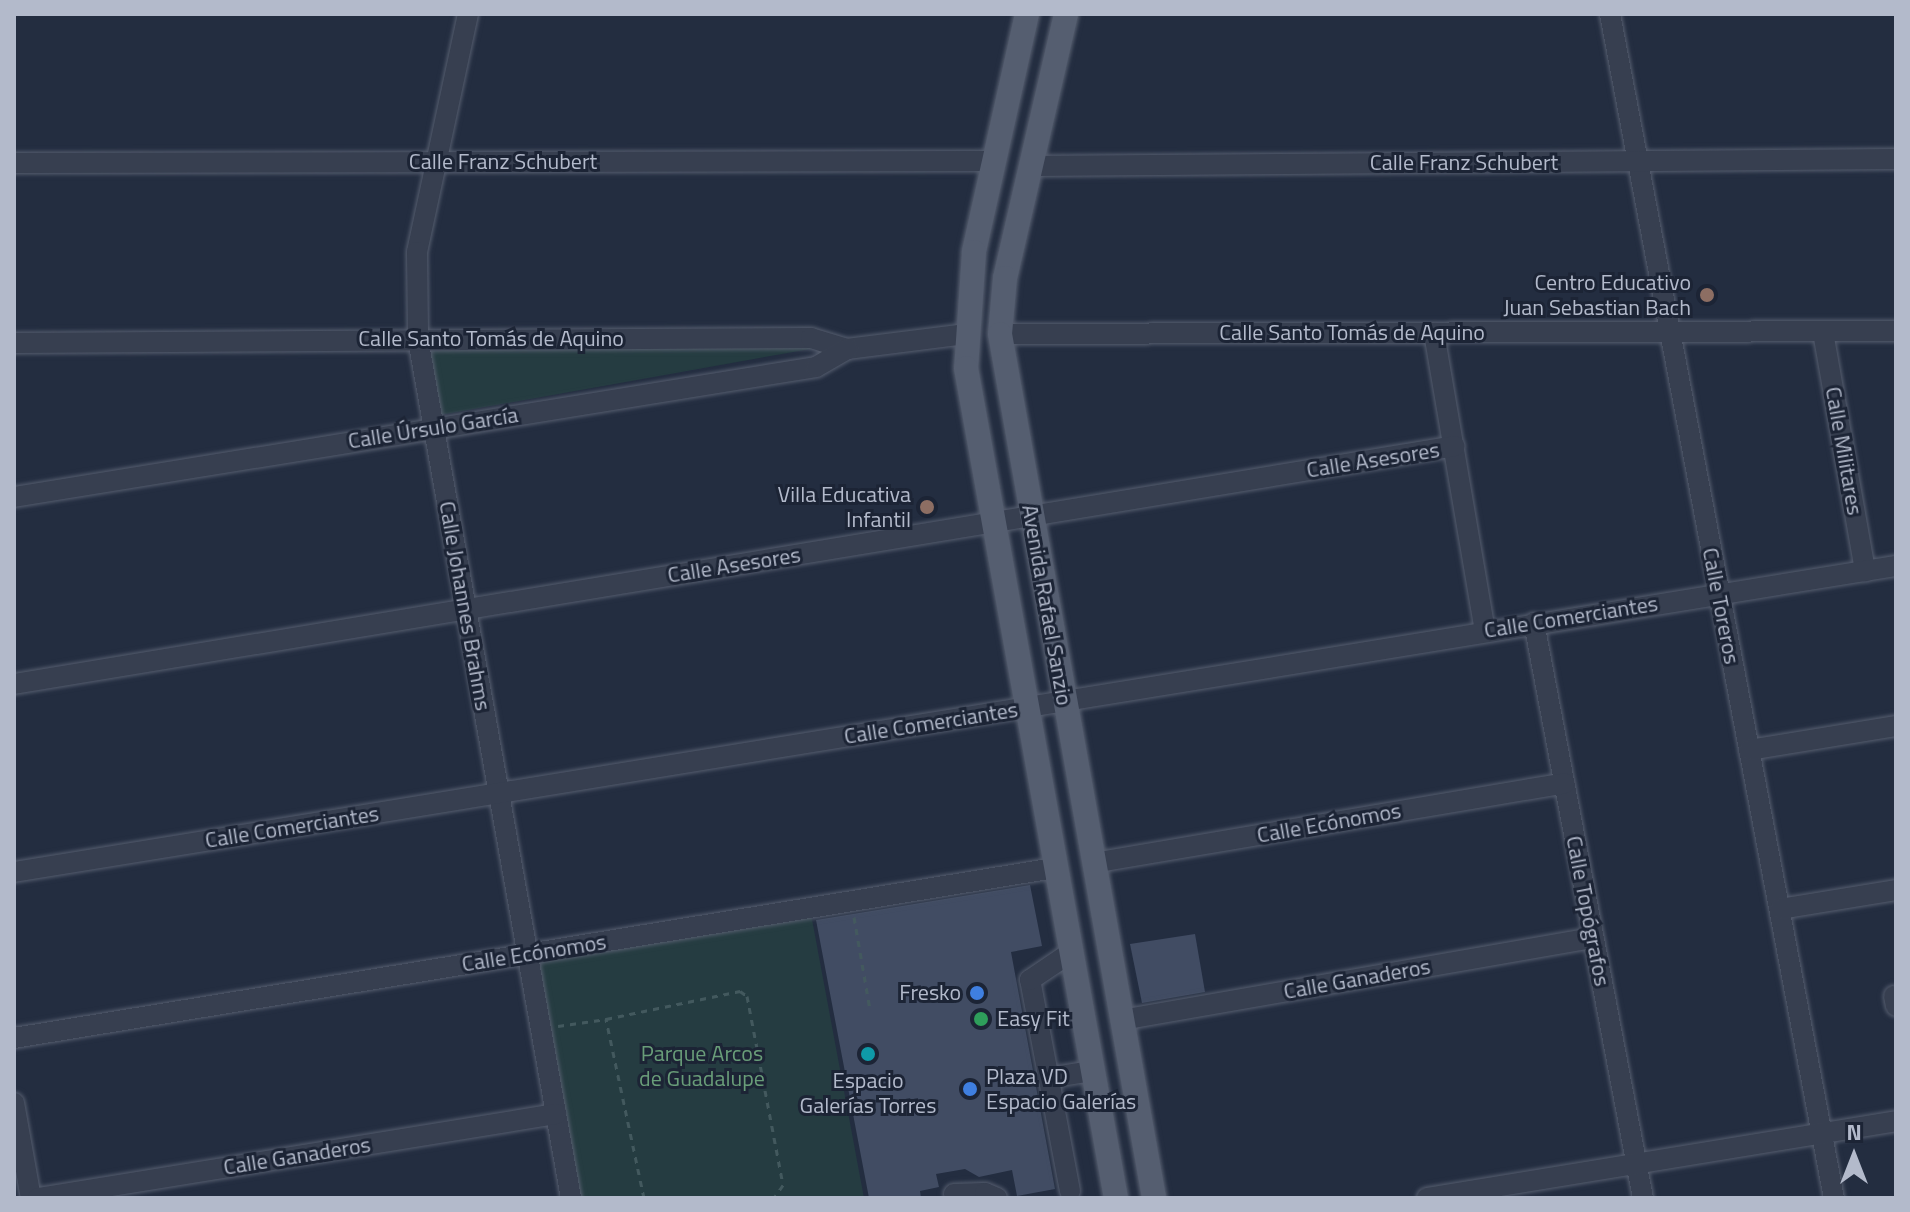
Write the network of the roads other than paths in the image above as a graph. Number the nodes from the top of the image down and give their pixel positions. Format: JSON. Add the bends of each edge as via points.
{"nodes":[{"id":1,"x":468,"y":14,"type":"edge"},
{"id":2,"x":1027,"y":14,"type":"edge"},
{"id":3,"x":1066,"y":14,"type":"edge"},
{"id":4,"x":1610,"y":14,"type":"edge"},
{"id":5,"x":1896,"y":159,"type":"edge"},
{"id":6,"x":992,"y":161,"type":"junction"},
{"id":7,"x":437,"y":162,"type":"junction"},
{"id":8,"x":1636,"y":162,"type":"junction"},
{"id":9,"x":14,"y":163,"type":"edge"},
{"id":10,"x":1031,"y":166,"type":"junction"},
{"id":11,"x":1896,"y":331,"type":"edge"},
{"id":12,"x":1669,"y":332,"type":"junction"},
{"id":13,"x":1823,"y":332,"type":"junction"},
{"id":14,"x":1434,"y":333,"type":"junction"},
{"id":15,"x":965,"y":334,"type":"junction"},
{"id":16,"x":1000,"y":334,"type":"junction"},
{"id":17,"x":418,"y":339,"type":"junction"},
{"id":18,"x":14,"y":343,"type":"edge"},
{"id":19,"x":847,"y":349,"type":"junction"},
{"id":20,"x":432,"y":428,"type":"junction"},
{"id":21,"x":1454,"y":446,"type":"junction"},
{"id":22,"x":14,"y":497,"type":"edge"},
{"id":23,"x":1032,"y":516,"type":"junction"},
{"id":24,"x":994,"y":523,"type":"junction"},
{"id":25,"x":1896,"y":566,"type":"edge"},
{"id":26,"x":1865,"y":571,"type":"junction"},
{"id":27,"x":1718,"y":593,"type":"junction"},
{"id":28,"x":466,"y":610,"type":"junction"},
{"id":29,"x":1534,"y":623,"type":"junction"},
{"id":30,"x":1485,"y":632,"type":"junction"},
{"id":31,"x":14,"y":684,"type":"edge"},
{"id":32,"x":1064,"y":702,"type":"junction"},
{"id":33,"x":1027,"y":707,"type":"junction"},
{"id":34,"x":1896,"y":726,"type":"edge"},
{"id":35,"x":1749,"y":750,"type":"junction"},
{"id":36,"x":1564,"y":783,"type":"junction"},
{"id":37,"x":499,"y":792,"type":"junction"},
{"id":38,"x":1093,"y":863,"type":"junction"},
{"id":39,"x":1054,"y":868,"type":"junction"},
{"id":40,"x":14,"y":872,"type":"edge"},
{"id":41,"x":1896,"y":890,"type":"edge"},
{"id":42,"x":1780,"y":909,"type":"junction"},
{"id":43,"x":1593,"y":938,"type":"junction"},
{"id":44,"x":1070,"y":953,"type":"junction"},
{"id":45,"x":526,"y":954,"type":"junction"},
{"id":46,"x":1122,"y":1020,"type":"junction"},
{"id":47,"x":14,"y":1038,"type":"edge"},
{"id":48,"x":1092,"y":1071,"type":"junction"},
{"id":49,"x":1048,"y":1078,"type":"junction"},
{"id":50,"x":14,"y":1103,"type":"edge"},
{"id":51,"x":556,"y":1114,"type":"junction"},
{"id":52,"x":1896,"y":1121,"type":"edge"},
{"id":53,"x":1823,"y":1133,"type":"junction"},
{"id":54,"x":1637,"y":1164,"type":"junction"},
{"id":55,"x":1070,"y":1191,"type":"dead end"},
{"id":56,"x":954,"y":1194,"type":"dead end"},
{"id":57,"x":31,"y":1198,"type":"edge"},
{"id":58,"x":38,"y":1198,"type":"edge"},
{"id":59,"x":571,"y":1198,"type":"edge"},
{"id":60,"x":997,"y":1198,"type":"edge"},
{"id":61,"x":1116,"y":1198,"type":"edge"},
{"id":62,"x":1154,"y":1198,"type":"edge"},
{"id":63,"x":1427,"y":1198,"type":"edge"},
{"id":64,"x":1643,"y":1198,"type":"edge"},
{"id":65,"x":1834,"y":1198,"type":"edge"}],
"edges":[{"from":1,"to":7,"type":"street","name":"Calle Johannes Brahms"},
{"from":2,"to":6,"type":"main road","name":"Avenida Rafael Sanzio"},
{"from":3,"to":10,"type":"main road","name":"Avenida Rafael Sanzio"},
{"from":4,"to":8,"type":"street","name":"Calle Toreros"},
{"from":5,"to":8,"type":"street","name":"Calle Franz Schubert"},
{"from":6,"to":7,"type":"street","name":"Calle Franz Schubert"},
{"from":6,"to":15,"type":"main road","name":"Avenida Rafael Sanzio"},
{"from":7,"to":9,"type":"street","name":"Calle Franz Schubert"},
{"from":7,"to":17,"type":"street","name":"Calle Johannes Brahms","via":[[417,252]]},
{"from":8,"to":10,"type":"street","name":"Calle Franz Schubert"},
{"from":8,"to":12,"type":"street","name":"Calle Toreros"},
{"from":10,"to":16,"type":"main road","name":"Avenida Rafael Sanzio","via":[[1005,278]]},
{"from":11,"to":13,"type":"street","name":"Calle Santo Tomás de Aquino"},
{"from":12,"to":13,"type":"street","name":"Calle Santo Tomás de Aquino"},
{"from":12,"to":14,"type":"street","name":"Calle Santo Tomás de Aquino"},
{"from":12,"to":27,"type":"street","name":"Calle Toreros"},
{"from":13,"to":26,"type":"street","name":"Calle Militares"},
{"from":14,"to":16,"type":"street","name":"Calle Santo Tomás de Aquino"},
{"from":14,"to":21,"type":"street"},
{"from":15,"to":19,"type":"street","name":"Calle Santo Tomás de Aquino"},
{"from":15,"to":24,"type":"main road","name":"Avenida Rafael Sanzio"},
{"from":16,"to":23,"type":"main road","name":"Avenida Rafael Sanzio"},
{"from":17,"to":18,"type":"street","name":"Calle Santo Tomás de Aquino"},
{"from":17,"to":19,"type":"street","name":"Calle Santo Tomás de Aquino","via":[[811,338]]},
{"from":17,"to":20,"type":"street","name":"Calle Johannes Brahms"},
{"from":19,"to":20,"type":"street","name":"Calle Úrsulo García","via":[[816,367]]},
{"from":20,"to":22,"type":"street","name":"Calle Úrsulo García"},
{"from":20,"to":28,"type":"street","name":"Calle Johannes Brahms"},
{"from":21,"to":23,"type":"street","name":"Calle Asesores"},
{"from":21,"to":30,"type":"street"},
{"from":23,"to":24,"type":"street","name":"Calle Asesores"},
{"from":23,"to":32,"type":"main road","name":"Avenida Rafael Sanzio"},
{"from":24,"to":28,"type":"street","name":"Calle Asesores"},
{"from":24,"to":33,"type":"main road","name":"Avenida Rafael Sanzio"},
{"from":25,"to":26,"type":"street","name":"Calle Comerciantes"},
{"from":26,"to":27,"type":"street","name":"Calle Comerciantes"},
{"from":27,"to":29,"type":"street","name":"Calle Comerciantes"},
{"from":27,"to":35,"type":"street","name":"Calle Toreros"},
{"from":28,"to":31,"type":"street","name":"Calle Asesores"},
{"from":28,"to":37,"type":"street","name":"Calle Johannes Brahms"},
{"from":29,"to":30,"type":"street","name":"Calle Comerciantes"},
{"from":29,"to":36,"type":"street","name":"Calle Topógrafos"},
{"from":30,"to":32,"type":"street","name":"Calle Comerciantes"},
{"from":32,"to":33,"type":"street","name":"Calle Comerciantes"},
{"from":32,"to":38,"type":"main road","name":"Avenida Rafael Sanzio"},
{"from":33,"to":37,"type":"street","name":"Calle Comerciantes"},
{"from":33,"to":39,"type":"main road","name":"Avenida Rafael Sanzio"},
{"from":34,"to":35,"type":"street"},
{"from":35,"to":42,"type":"street","name":"Calle Toreros"},
{"from":36,"to":38,"type":"street","name":"Calle Ecónomos"},
{"from":36,"to":43,"type":"street","name":"Calle Topógrafos"},
{"from":37,"to":40,"type":"street","name":"Calle Comerciantes"},
{"from":37,"to":45,"type":"street","name":"Calle Johannes Brahms"},
{"from":38,"to":46,"type":"main road","name":"Avenida Rafael Sanzio"},
{"from":39,"to":44,"type":"main road","name":"Avenida Rafael Sanzio"},
{"from":39,"to":45,"type":"street","name":"Calle Ecónomos"},
{"from":41,"to":42,"type":"street"},
{"from":42,"to":53,"type":"street","name":"Calle Toreros"},
{"from":43,"to":46,"type":"street","name":"Calle Ganaderos"},
{"from":43,"to":54,"type":"street","name":"Calle Topógrafos"},
{"from":44,"to":48,"type":"main road","name":"Avenida Rafael Sanzio"},
{"from":44,"to":49,"type":"street","via":[[1030,980]]},
{"from":45,"to":47,"type":"street","name":"Calle Ecónomos"},
{"from":45,"to":51,"type":"street","name":"Calle Johannes Brahms"},
{"from":46,"to":62,"type":"main road","name":"Avenida Rafael Sanzio"},
{"from":48,"to":49,"type":"street"},
{"from":48,"to":61,"type":"main road","name":"Avenida Rafael Sanzio"},
{"from":49,"to":55,"type":"street"},
{"from":50,"to":57,"type":"street"},
{"from":51,"to":58,"type":"street","name":"Calle Ganaderos"},
{"from":51,"to":59,"type":"street","name":"Calle Johannes Brahms"},
{"from":52,"to":53,"type":"street"},
{"from":53,"to":54,"type":"street"},
{"from":53,"to":65,"type":"street","name":"Calle Toreros"},
{"from":54,"to":63,"type":"street"},
{"from":54,"to":64,"type":"street","name":"Calle Topógrafos"},
{"from":56,"to":60,"type":"street"}]}
